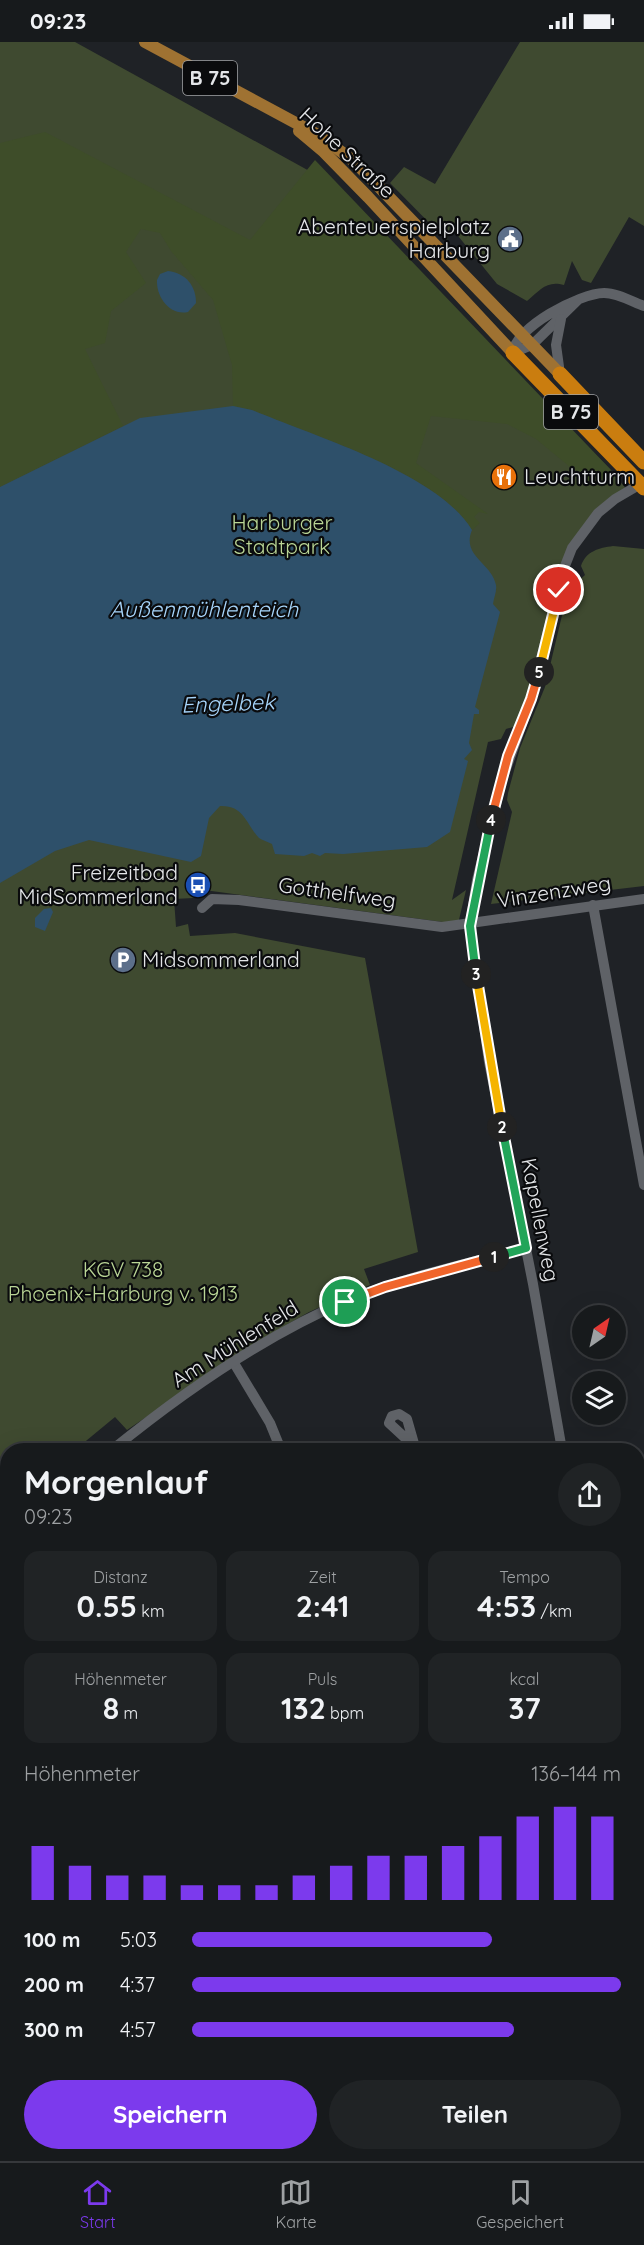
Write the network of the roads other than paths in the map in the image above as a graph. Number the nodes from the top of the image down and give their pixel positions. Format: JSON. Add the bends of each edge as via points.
{"nodes":[{"id":1,"x":145,"y":42,"type":"edge"},
{"id":2,"x":276,"y":114,"type":"junction"},
{"id":3,"x":578,"y":300,"type":"junction"},
{"id":4,"x":644,"y":306,"type":"edge"},
{"id":5,"x":562,"y":316,"type":"junction"},
{"id":6,"x":522,"y":334,"type":"junction"},
{"id":7,"x":532,"y":345,"type":"junction"},
{"id":8,"x":513,"y":353,"type":"junction"},
{"id":9,"x":560,"y":374,"type":"junction"},
{"id":10,"x":644,"y":462,"type":"edge"},
{"id":11,"x":644,"y":482,"type":"edge"},
{"id":12,"x":644,"y":488,"type":"edge"},
{"id":13,"x":644,"y":899,"type":"edge"},
{"id":14,"x":593,"y":905,"type":"junction"},
{"id":15,"x":202,"y":908,"type":"dead end"},
{"id":16,"x":470,"y":926,"type":"junction"},
{"id":17,"x":640,"y":1144,"type":"edge"},
{"id":18,"x":644,"y":1185,"type":"edge"},
{"id":19,"x":526,"y":1248,"type":"junction"},
{"id":20,"x":234,"y":1363,"type":"junction"},
{"id":21,"x":122,"y":1443,"type":"edge"},
{"id":22,"x":278,"y":1443,"type":"edge"},
{"id":23,"x":561,"y":1443,"type":"edge"}],
"edges":[{"from":1,"to":2,"type":"main road","name":"Hohe Straße","number":"B 75"},
{"from":2,"to":6,"type":"main road","name":"Hohe Straße","number":"B 75","via":[[320,136],[355,162]]},
{"from":2,"to":8,"type":"main road","name":"Hohe Straße","number":"B 75","via":[[339,167]]},
{"from":3,"to":4,"type":"street","via":[[607,293]]},
{"from":3,"to":5,"type":"street"},
{"from":3,"to":6,"type":"street"},
{"from":5,"to":7,"type":"street"},
{"from":5,"to":9,"type":"street","via":[[556,345]]},
{"from":6,"to":7,"type":"main road","name":"Hohe Straße","number":"B 75"},
{"from":6,"to":8,"type":"street"},
{"from":7,"to":8,"type":"street"},
{"from":7,"to":9,"type":"main road","number":"B 75"},
{"from":8,"to":12,"type":"highway","number":"B 75"},
{"from":9,"to":10,"type":"highway","number":"B 75"},
{"from":11,"to":16,"type":"street","name":"Kapellenweg","via":[[602,510],[579,537],[563,571],[536,683],[502,780],[477,880]]},
{"from":13,"to":14,"type":"street","name":"Vinzenzweg"},
{"from":14,"to":16,"type":"street","name":"Vinzenzweg"},
{"from":14,"to":17,"type":"street"},
{"from":15,"to":16,"type":"street","name":"Gotthelfweg","via":[[212,899],[442,927]]},
{"from":16,"to":19,"type":"street","name":"Kapellenweg","via":[[489,1062]]},
{"from":17,"to":18,"type":"street"},
{"from":19,"to":20,"type":"street","name":"Am Mühlenfeld","via":[[355,1298],[290,1329]]},
{"from":19,"to":23,"type":"street","name":"Kapellenweg"},
{"from":20,"to":21,"type":"street","name":"Am Mühlenfeld"},
{"from":20,"to":22,"type":"street"}]}
